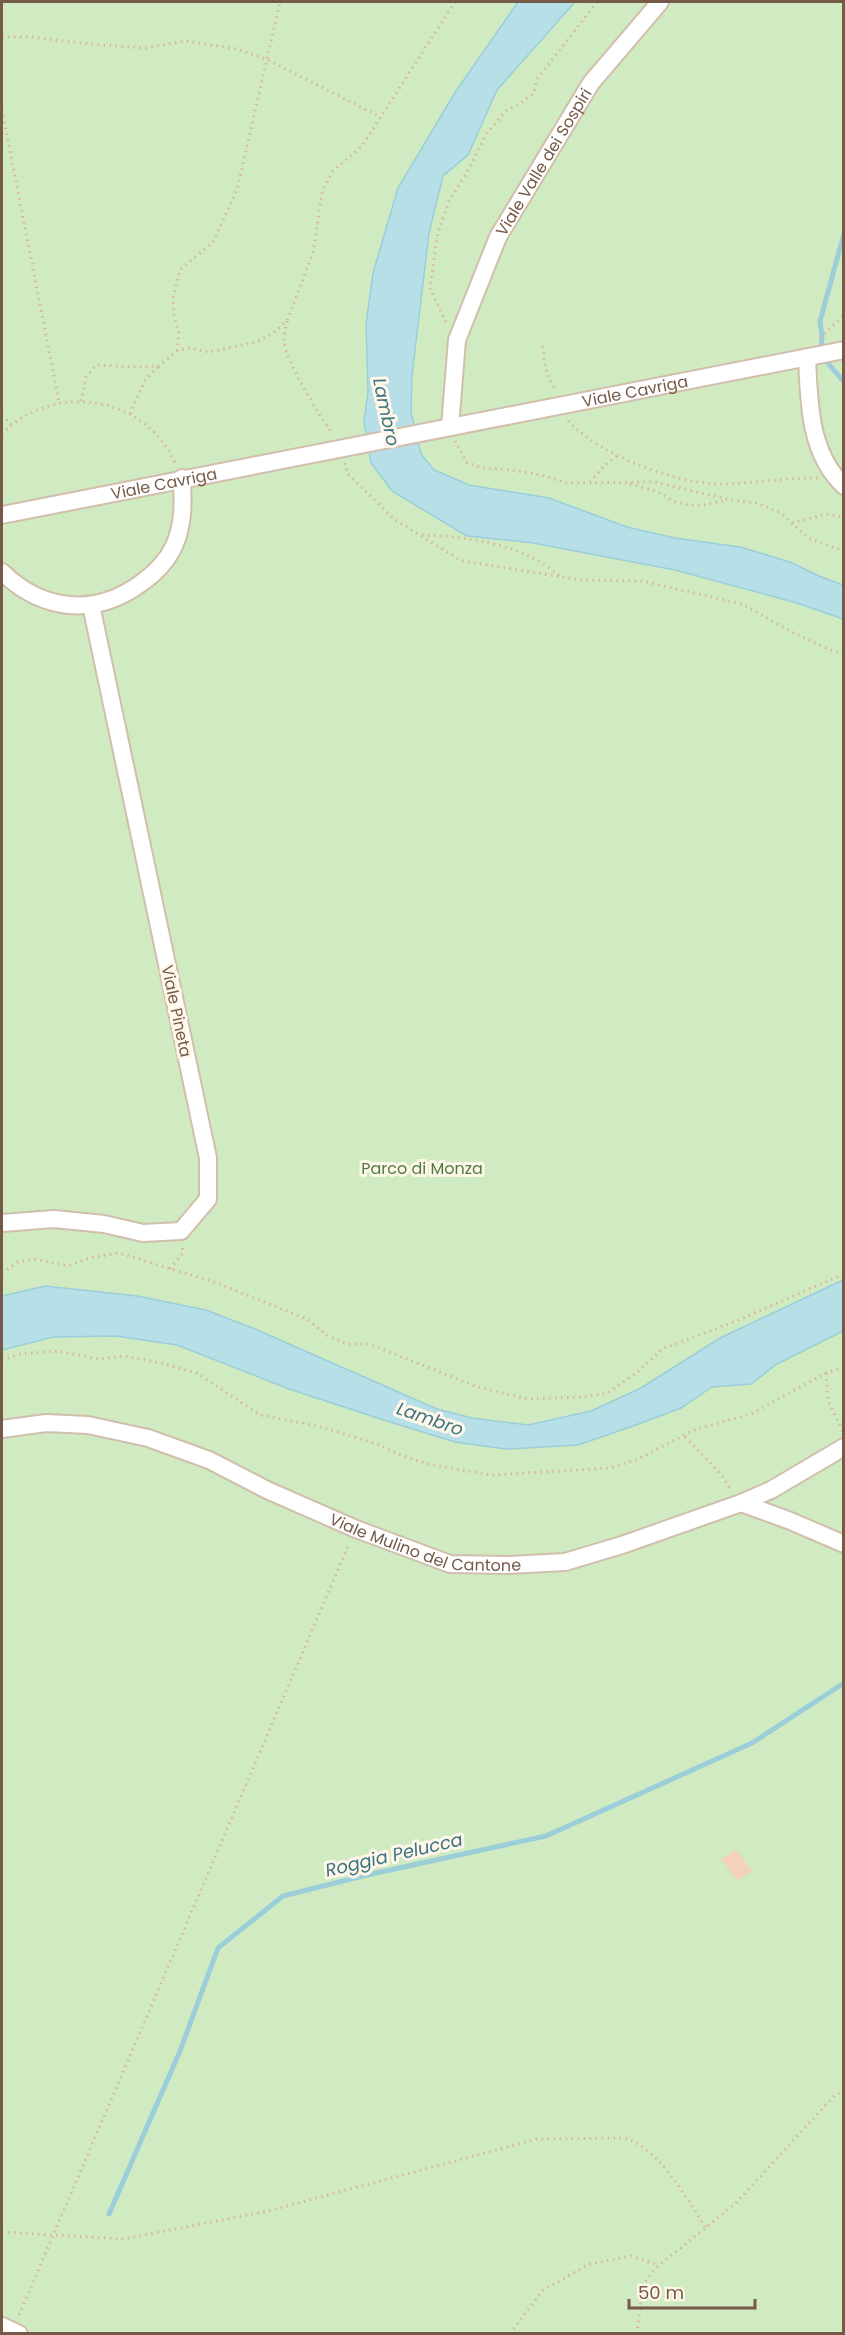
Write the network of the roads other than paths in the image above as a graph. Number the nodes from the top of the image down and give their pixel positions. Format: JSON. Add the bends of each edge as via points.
{"nodes":[{"id":1,"x":660,"y":2,"type":"edge"},
{"id":2,"x":843,"y":350,"type":"edge"},
{"id":3,"x":807,"y":357,"type":"junction"},
{"id":4,"x":450,"y":427,"type":"junction"},
{"id":5,"x":182,"y":478,"type":"junction"},
{"id":6,"x":839,"y":482,"type":"edge"},
{"id":7,"x":2,"y":515,"type":"edge"},
{"id":8,"x":2,"y":572,"type":"edge"},
{"id":9,"x":90,"y":605,"type":"junction"},
{"id":10,"x":2,"y":1223,"type":"edge"},
{"id":11,"x":2,"y":1429,"type":"edge"},
{"id":12,"x":843,"y":1447,"type":"edge"},
{"id":13,"x":741,"y":1503,"type":"junction"},
{"id":14,"x":843,"y":1544,"type":"edge"}],
"edges":[{"from":1,"to":4,"type":"lane","name":"Viale Valle dei Sospiri","via":[[591,83],[498,237],[457,340]]},
{"from":2,"to":3,"type":"lane","name":"Viale Cavriga"},
{"from":3,"to":4,"type":"lane","name":"Viale Cavriga"},
{"from":3,"to":6,"type":"lane","via":[[809,404],[818,447]]},
{"from":4,"to":5,"type":"lane","name":"Viale Cavriga"},
{"from":5,"to":7,"type":"lane","name":"Viale Cavriga"},
{"from":5,"to":9,"type":"lane","via":[[184,513],[174,547],[153,575],[124,596]]},
{"from":8,"to":9,"type":"lane","via":[[16,586],[39,598],[64,605]]},
{"from":9,"to":10,"type":"lane","name":"Viale Pineta","via":[[208,1158],[208,1199],[181,1231],[143,1233],[54,1219]]},
{"from":11,"to":13,"type":"lane","name":"Viale Mulino del Cantone","via":[[46,1423],[88,1425],[148,1438],[209,1460],[356,1529],[450,1564],[565,1562]]},
{"from":12,"to":13,"type":"lane","name":"Viale Mulino del Cantone","via":[[771,1490]]},
{"from":13,"to":14,"type":"lane"}]}
